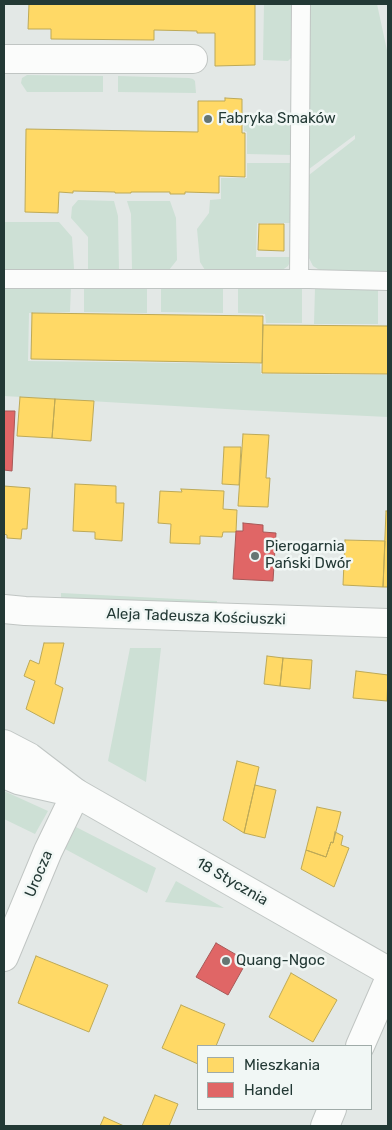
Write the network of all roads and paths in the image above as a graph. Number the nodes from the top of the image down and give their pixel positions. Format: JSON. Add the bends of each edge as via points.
{"nodes":[{"id":1,"x":301,"y":4,"type":"edge"},
{"id":2,"x":4,"y":59,"type":"edge"},
{"id":3,"x":193,"y":59,"type":"dead end"},
{"id":4,"x":4,"y":279,"type":"edge"},
{"id":5,"x":299,"y":279,"type":"junction"},
{"id":6,"x":388,"y":281,"type":"edge"},
{"id":7,"x":4,"y":609,"type":"edge"},
{"id":8,"x":388,"y":623,"type":"edge"},
{"id":9,"x":4,"y":744,"type":"edge"},
{"id":10,"x":4,"y":774,"type":"edge"},
{"id":11,"x":76,"y":794,"type":"junction"},
{"id":12,"x":4,"y":957,"type":"edge"},
{"id":13,"x":388,"y":971,"type":"edge"},
{"id":14,"x":388,"y":982,"type":"edge"},
{"id":15,"x":360,"y":1045,"type":"edge"},
{"id":16,"x":332,"y":1110,"type":"edge"},
{"id":17,"x":325,"y":1126,"type":"edge"}],
"edges":[{"from":1,"to":5,"type":"lane"},
{"from":2,"to":3,"type":"street"},
{"from":4,"to":5,"type":"lane"},
{"from":5,"to":6,"type":"lane"},
{"from":7,"to":8,"type":"street","name":"Aleja Tadeusza Kościuszki"},
{"from":9,"to":11,"type":"street","name":"18 Stycznia","via":[[29,757]]},
{"from":10,"to":11,"type":"street","name":"18 Stycznia"},
{"from":11,"to":12,"type":"street","name":"Urocza","via":[[48,851]]},
{"from":11,"to":13,"type":"street","name":"18 Stycznia"},
{"from":14,"to":15,"type":"street"},
{"from":16,"to":17,"type":"street"}]}
